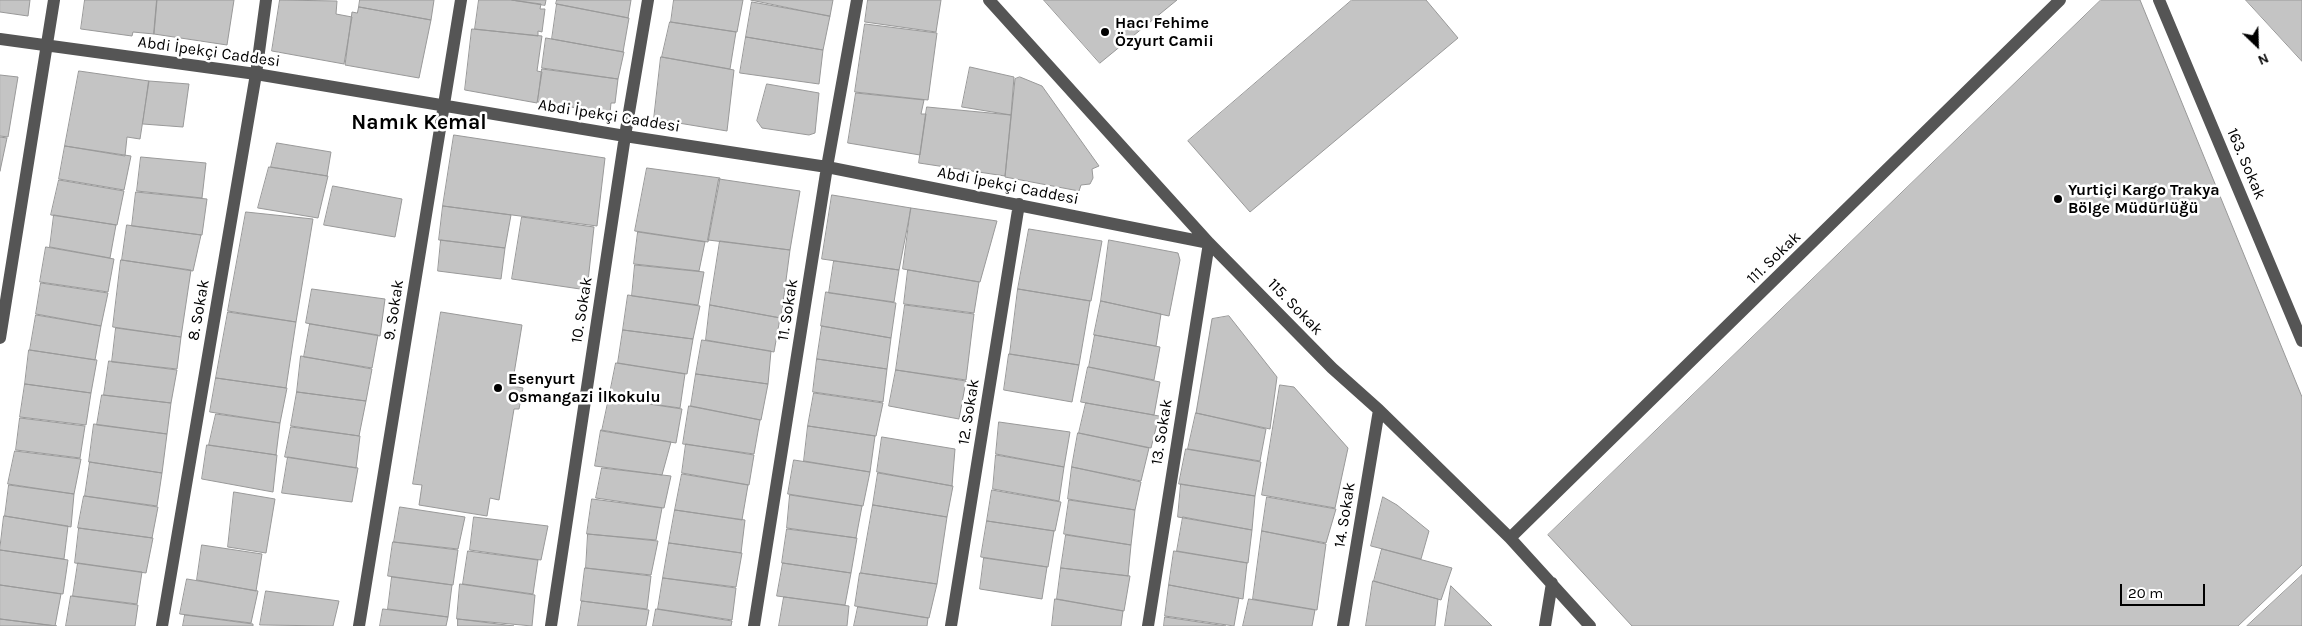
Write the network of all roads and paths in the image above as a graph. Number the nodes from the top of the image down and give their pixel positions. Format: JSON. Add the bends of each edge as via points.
{"nodes":[{"id":1,"x":54,"y":0,"type":"edge"},
{"id":2,"x":266,"y":0,"type":"edge"},
{"id":3,"x":460,"y":0,"type":"edge"},
{"id":4,"x":648,"y":0,"type":"edge"},
{"id":5,"x":857,"y":0,"type":"edge"},
{"id":6,"x":989,"y":0,"type":"edge"},
{"id":7,"x":2060,"y":0,"type":"edge"},
{"id":8,"x":2159,"y":0,"type":"edge"},
{"id":9,"x":0,"y":39,"type":"edge"},
{"id":10,"x":46,"y":46,"type":"junction"},
{"id":11,"x":256,"y":74,"type":"junction"},
{"id":12,"x":444,"y":105,"type":"junction"},
{"id":13,"x":625,"y":136,"type":"junction"},
{"id":14,"x":827,"y":167,"type":"junction"},
{"id":15,"x":1019,"y":204,"type":"junction"},
{"id":16,"x":1209,"y":243,"type":"junction"},
{"id":17,"x":0,"y":338,"type":"edge"},
{"id":18,"x":2302,"y":341,"type":"edge"},
{"id":19,"x":1379,"y":410,"type":"junction"},
{"id":20,"x":1510,"y":538,"type":"junction"},
{"id":21,"x":1552,"y":584,"type":"junction"},
{"id":22,"x":162,"y":626,"type":"edge"},
{"id":23,"x":359,"y":626,"type":"edge"},
{"id":24,"x":551,"y":626,"type":"edge"},
{"id":25,"x":754,"y":626,"type":"edge"},
{"id":26,"x":951,"y":626,"type":"edge"},
{"id":27,"x":1148,"y":626,"type":"edge"},
{"id":28,"x":1344,"y":626,"type":"edge"},
{"id":29,"x":1545,"y":626,"type":"edge"},
{"id":30,"x":1590,"y":626,"type":"edge"}],
"edges":[{"from":1,"to":10,"type":"street"},
{"from":2,"to":11,"type":"street","name":"8. Sokak"},
{"from":3,"to":12,"type":"street","name":"9. Sokak"},
{"from":4,"to":13,"type":"street","name":"10. Sokak"},
{"from":5,"to":14,"type":"street","name":"11. Sokak"},
{"from":6,"to":16,"type":"street","name":"115. Sokak"},
{"from":7,"to":20,"type":"street","name":"111. Sokak"},
{"from":8,"to":18,"type":"street","name":"163. Sokak"},
{"from":9,"to":10,"type":"street","name":"Abdi İpekçi Caddesi"},
{"from":10,"to":11,"type":"street","name":"Abdi İpekçi Caddesi"},
{"from":10,"to":17,"type":"street"},
{"from":11,"to":12,"type":"street","name":"Abdi İpekçi Caddesi"},
{"from":11,"to":22,"type":"street","name":"8. Sokak"},
{"from":12,"to":13,"type":"street","name":"Abdi İpekçi Caddesi"},
{"from":12,"to":23,"type":"street","name":"9. Sokak"},
{"from":13,"to":14,"type":"street","name":"Abdi İpekçi Caddesi"},
{"from":13,"to":24,"type":"street","name":"10. Sokak"},
{"from":14,"to":15,"type":"street","name":"Abdi İpekçi Caddesi"},
{"from":14,"to":25,"type":"street","name":"11. Sokak"},
{"from":15,"to":16,"type":"street","name":"Abdi İpekçi Caddesi"},
{"from":15,"to":26,"type":"street","name":"12. Sokak"},
{"from":16,"to":19,"type":"street","name":"115. Sokak","via":[[1332,368]]},
{"from":16,"to":27,"type":"street","name":"13. Sokak"},
{"from":19,"to":20,"type":"street","name":"115. Sokak"},
{"from":19,"to":28,"type":"street","name":"14. Sokak"},
{"from":20,"to":21,"type":"street","name":"115. Sokak"},
{"from":21,"to":29,"type":"street"},
{"from":21,"to":30,"type":"street","name":"115. Sokak"}]}
